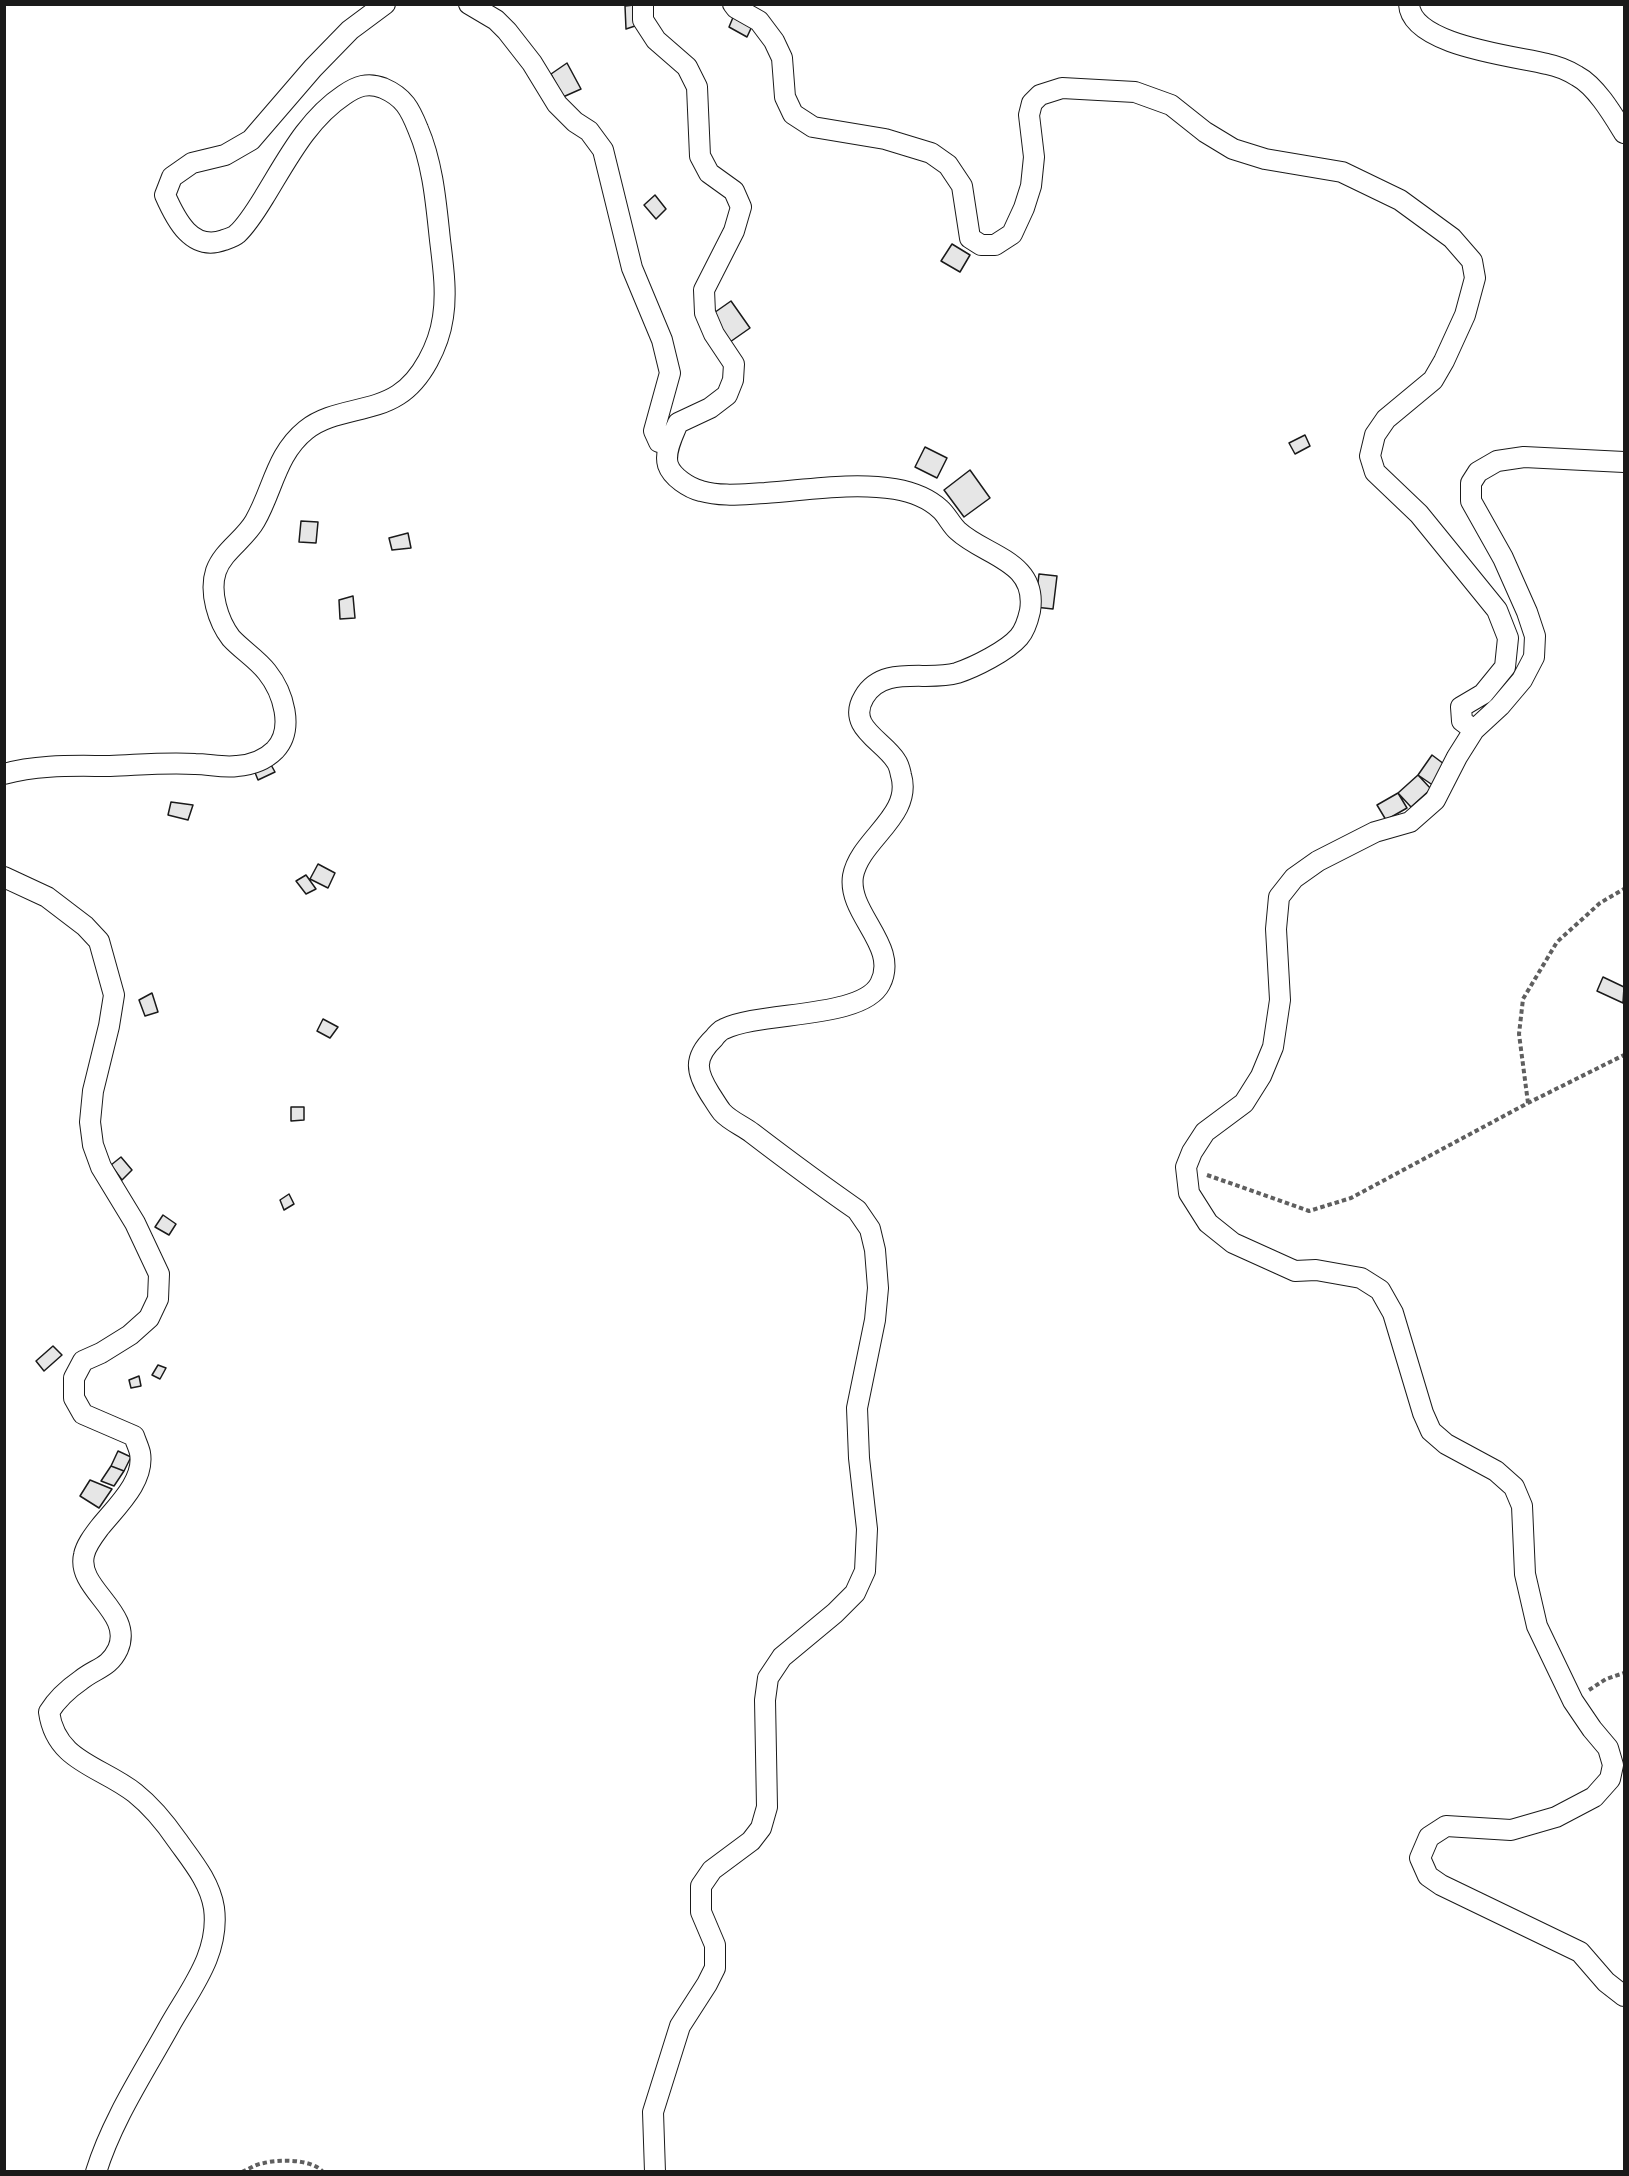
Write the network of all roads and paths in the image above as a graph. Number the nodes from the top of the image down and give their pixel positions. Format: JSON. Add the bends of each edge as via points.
{"nodes":[{"id":1,"x":384,"y":4,"type":"edge"},
{"id":2,"x":469,"y":4,"type":"edge"},
{"id":3,"x":643,"y":4,"type":"edge"},
{"id":4,"x":733,"y":4,"type":"edge"},
{"id":5,"x":1409,"y":4,"type":"edge"},
{"id":6,"x":1624,"y":133,"type":"edge"},
{"id":7,"x":669,"y":445,"type":"junction"},
{"id":8,"x":1624,"y":462,"type":"edge"},
{"id":9,"x":1474,"y":730,"type":"junction"},
{"id":10,"x":4,"y":774,"type":"edge"},
{"id":11,"x":4,"y":877,"type":"edge"},
{"id":12,"x":1624,"y":889,"type":"edge"},
{"id":13,"x":1624,"y":1055,"type":"edge"},
{"id":14,"x":1528,"y":1103,"type":"junction"},
{"id":15,"x":1185,"y":1167,"type":"junction"},
{"id":16,"x":1624,"y":1673,"type":"edge"},
{"id":17,"x":1574,"y":1701,"type":"junction"},
{"id":18,"x":1624,"y":1996,"type":"edge"},
{"id":19,"x":96,"y":2172,"type":"edge"},
{"id":20,"x":242,"y":2172,"type":"edge"},
{"id":21,"x":323,"y":2172,"type":"edge"},
{"id":22,"x":655,"y":2172,"type":"edge"}],
"edges":[{"from":1,"to":10,"type":"street","via":[[313,68],[250,140],[225,155],[192,163],[172,177],[165,195],[176,219],[193,239],[214,244],[236,235],[258,207],[301,136],[331,104],[364,84],[376,85],[407,104],[420,134],[434,188],[444,315],[428,360],[398,396],[317,422],[293,442],[278,466],[255,523],[217,567],[213,596],[218,612],[230,636],[268,673],[280,696],[285,716],[284,735],[278,748],[264,759],[234,767],[74,766]]},
{"from":2,"to":7,"type":"street","via":[[507,31],[557,104],[603,150],[632,268],[662,340],[670,373],[654,431],[659,442]]},
{"from":3,"to":7,"type":"street","via":[[643,20],[656,40],[687,67],[696,87],[700,156],[709,173],[734,191],[741,207],[734,231],[704,290],[705,313],[734,364],[734,380],[727,395],[678,423]]},
{"from":4,"to":9,"type":"street","via":[[759,21],[774,41],[782,58],[785,96],[793,114],[813,127],[885,139],[930,153],[948,165],[962,186],[970,238],[981,245],[995,245],[1012,234],[1031,186],[1032,103],[1040,95],[1062,88],[1135,92],[1171,105],[1233,149],[1264,159],[1342,172],[1400,200],[1452,238],[1472,261],[1475,278],[1465,315],[1433,380],[1386,419],[1375,435],[1370,456],[1375,472],[1419,514],[1497,610],[1508,638],[1505,667],[1483,694],[1461,707],[1462,721]]},
{"from":5,"to":6,"type":"street","via":[[1419,25],[1458,45],[1549,64],[1579,77],[1602,100]]},
{"from":7,"to":22,"type":"street","via":[[668,464],[677,478],[697,491],[727,495],[848,487],[920,495],[940,509],[959,533],[1018,570],[1028,585],[1031,602],[1021,635],[1007,648],[956,673],[891,677],[875,684],[864,696],[859,710],[861,726],[896,762],[903,780],[897,807],[859,859],[853,877],[864,918],[881,948],[885,967],[881,984],[870,996],[849,1006],[723,1029],[698,1059],[700,1077],[724,1114],[857,1209],[870,1229],[878,1288],[857,1408],[867,1529],[865,1571],[855,1593],[782,1657],[768,1678],[767,1807],[761,1828],[751,1841],[712,1870],[701,1886],[701,1912],[715,1946],[715,1968],[680,2026],[653,2112]]},
{"from":8,"to":9,"type":"street","via":[[1524,457],[1497,461],[1478,472],[1471,483],[1470,501],[1503,558],[1535,636],[1534,657],[1522,680]]},
{"from":9,"to":15,"type":"street","via":[[1435,800],[1410,822],[1375,832],[1318,861],[1294,878],[1279,897],[1276,929],[1280,1000],[1273,1047],[1262,1076],[1244,1103],[1205,1132]]},
{"from":11,"to":19,"type":"street","via":[[47,897],[99,942],[114,995],[93,1091],[93,1145],[100,1167],[135,1223],[159,1274],[158,1299],[150,1318],[130,1335],[83,1361],[74,1378],[74,1398],[83,1414],[134,1436],[141,1455],[138,1478],[94,1535],[84,1556],[87,1575],[122,1631],[119,1646],[101,1670],[82,1678],[57,1701],[49,1712],[51,1728],[66,1751],[135,1793],[170,1831],[200,1872],[214,1908],[210,1954],[120,2115]]},
{"from":12,"to":14,"type":"path","via":[[1600,903],[1557,942],[1523,999],[1519,1034]]},
{"from":13,"to":14,"type":"path"},
{"from":14,"to":15,"type":"path","via":[[1351,1198],[1309,1211]]},
{"from":15,"to":17,"type":"street","via":[[1189,1194],[1208,1223],[1233,1243],[1295,1271],[1316,1270],[1361,1278],[1380,1290],[1393,1313],[1431,1431],[1446,1444],[1496,1471],[1514,1487],[1522,1506],[1525,1574],[1536,1626]]},
{"from":16,"to":17,"type":"path","via":[[1606,1679]]},
{"from":17,"to":18,"type":"street","via":[[1608,1748],[1613,1765],[1610,1779],[1594,1797],[1556,1817],[1511,1830],[1446,1826],[1429,1836],[1420,1858],[1428,1876],[1441,1885],[1580,1952]]},
{"from":20,"to":21,"type":"path","via":[[263,2163],[304,2161]]}]}
